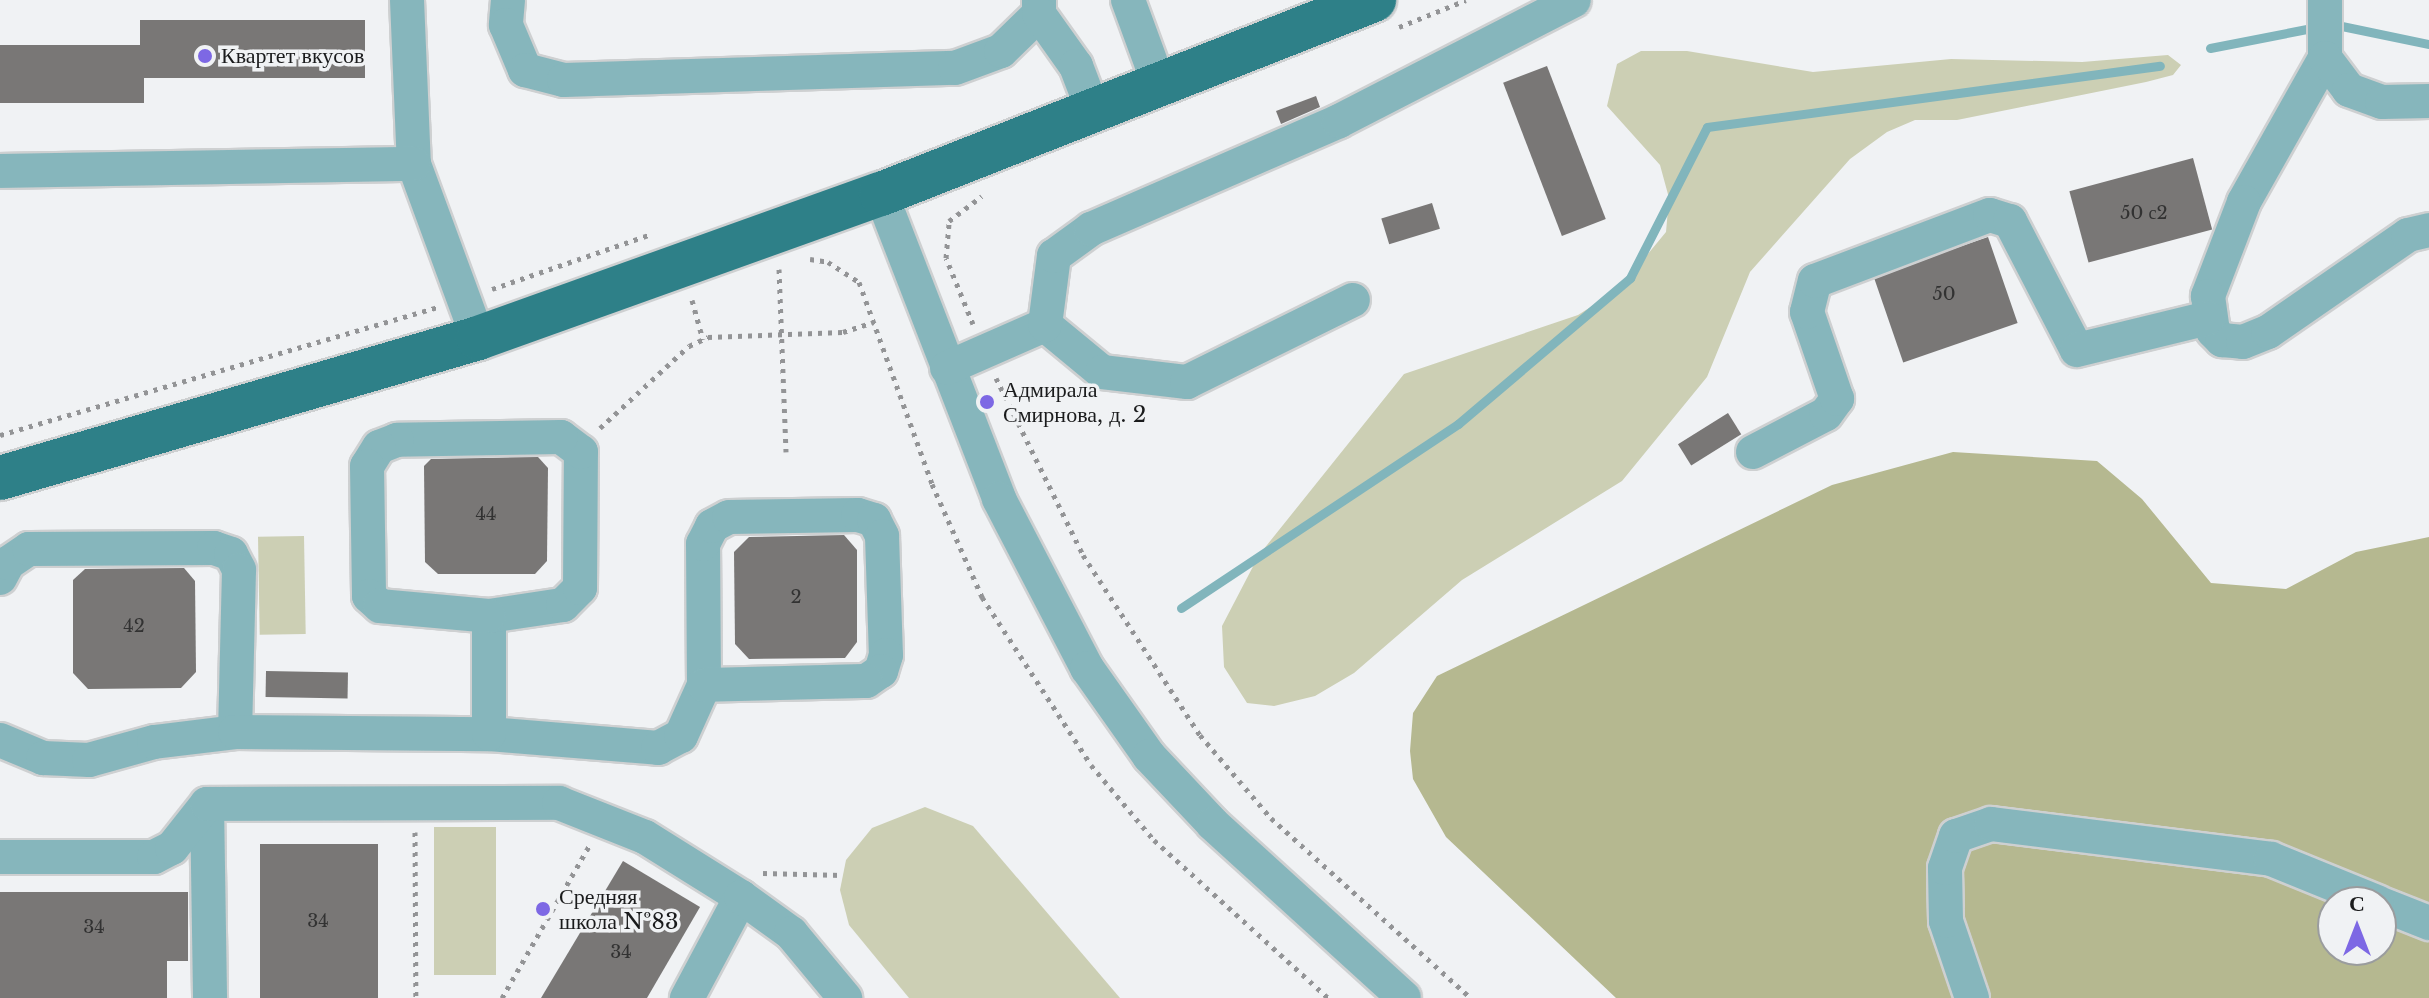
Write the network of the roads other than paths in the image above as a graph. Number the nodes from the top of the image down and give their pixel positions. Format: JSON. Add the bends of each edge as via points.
{"nodes":[{"id":1,"x":407,"y":0,"type":"edge"},
{"id":2,"x":508,"y":0,"type":"edge"},
{"id":3,"x":1128,"y":0,"type":"edge"},
{"id":4,"x":1574,"y":0,"type":"edge"},
{"id":5,"x":2325,"y":0,"type":"edge"},
{"id":6,"x":1039,"y":7,"type":"edge"},
{"id":7,"x":1383,"y":15,"type":"edge"},
{"id":8,"x":2325,"y":58,"type":"junction"},
{"id":9,"x":1158,"y":82,"type":"junction"},
{"id":10,"x":2429,"y":101,"type":"edge"},
{"id":11,"x":1092,"y":108,"type":"junction"},
{"id":12,"x":414,"y":164,"type":"junction"},
{"id":13,"x":0,"y":171,"type":"edge"},
{"id":14,"x":881,"y":194,"type":"junction"},
{"id":15,"x":2429,"y":230,"type":"edge"},
{"id":16,"x":1353,"y":300,"type":"dead end"},
{"id":17,"x":470,"y":318,"type":"junction"},
{"id":18,"x":2208,"y":318,"type":"junction"},
{"id":19,"x":1045,"y":325,"type":"junction"},
{"id":20,"x":947,"y":368,"type":"junction"},
{"id":21,"x":1753,"y":452,"type":"dead end"},
{"id":22,"x":0,"y":478,"type":"edge"},
{"id":23,"x":0,"y":578,"type":"edge"},
{"id":24,"x":489,"y":616,"type":"junction"},
{"id":25,"x":704,"y":685,"type":"junction"},
{"id":26,"x":235,"y":732,"type":"junction"},
{"id":27,"x":489,"y":734,"type":"junction"},
{"id":28,"x":0,"y":740,"type":"edge"},
{"id":29,"x":207,"y":804,"type":"junction"},
{"id":30,"x":0,"y":857,"type":"edge"},
{"id":31,"x":2337,"y":886,"type":"edge"},
{"id":32,"x":741,"y":897,"type":"junction"},
{"id":33,"x":2397,"y":910,"type":"edge"},
{"id":34,"x":2429,"y":923,"type":"edge"},
{"id":35,"x":210,"y":998,"type":"edge"},
{"id":36,"x":687,"y":998,"type":"edge"},
{"id":37,"x":845,"y":998,"type":"edge"},
{"id":38,"x":1404,"y":998,"type":"edge"},
{"id":39,"x":1972,"y":998,"type":"edge"}],
"edges":[{"from":1,"to":12,"type":"street"},
{"from":2,"to":6,"type":"street","via":[[506,25],[525,70],[564,80],[955,68],[1001,51]]},
{"from":3,"to":9,"type":"street"},
{"from":4,"to":19,"type":"street","via":[[1339,121],[1091,229],[1054,256]]},
{"from":5,"to":8,"type":"street"},
{"from":6,"to":11,"type":"street","via":[[1076,66]]},
{"from":7,"to":9,"type":"main road"},
{"from":8,"to":10,"type":"street","via":[[2349,90],[2382,102]]},
{"from":8,"to":18,"type":"street","via":[[2244,202],[2208,296]]},
{"from":9,"to":11,"type":"main road"},
{"from":11,"to":14,"type":"main road"},
{"from":12,"to":13,"type":"street"},
{"from":12,"to":17,"type":"street"},
{"from":14,"to":17,"type":"main road"},
{"from":14,"to":20,"type":"street"},
{"from":15,"to":18,"type":"street","via":[[2408,235],[2294,318],[2243,342],[2222,340]]},
{"from":16,"to":19,"type":"street","via":[[1187,382],[1102,372]]},
{"from":17,"to":22,"type":"main road"},
{"from":18,"to":21,"type":"street","via":[[2077,350],[2010,221],[1990,215],[1815,281],[1807,312],[1837,399],[1826,414]]},
{"from":19,"to":20,"type":"street"},
{"from":20,"to":38,"type":"street","via":[[999,499],[1065,626],[1149,756],[1213,824]]},
{"from":23,"to":26,"type":"street","via":[[8,563],[29,549],[214,548],[231,554],[239,570]]},
{"from":24,"to":24,"type":"street","via":[[563,605],[580,588],[577,446],[561,437],[397,440],[372,455],[369,596],[380,606]]},
{"from":24,"to":27,"type":"street"},
{"from":25,"to":25,"type":"street","via":[[866,681],[881,671],[886,655],[882,536],[874,520],[858,515],[729,517],[712,526],[703,544]]},
{"from":25,"to":27,"type":"street","via":[[681,736],[658,748]]},
{"from":26,"to":27,"type":"street"},
{"from":26,"to":28,"type":"street","via":[[154,742],[89,760],[43,758]]},
{"from":29,"to":30,"type":"street","via":[[172,848],[154,857]]},
{"from":29,"to":32,"type":"street","via":[[559,803],[605,817],[710,872]]},
{"from":29,"to":35,"type":"street"},
{"from":31,"to":39,"type":"street","via":[[2271,859],[1991,824],[1956,836],[1945,868],[1946,921]]},
{"from":32,"to":36,"type":"street"},
{"from":32,"to":37,"type":"street","via":[[791,933]]},
{"from":33,"to":34,"type":"street"}]}
